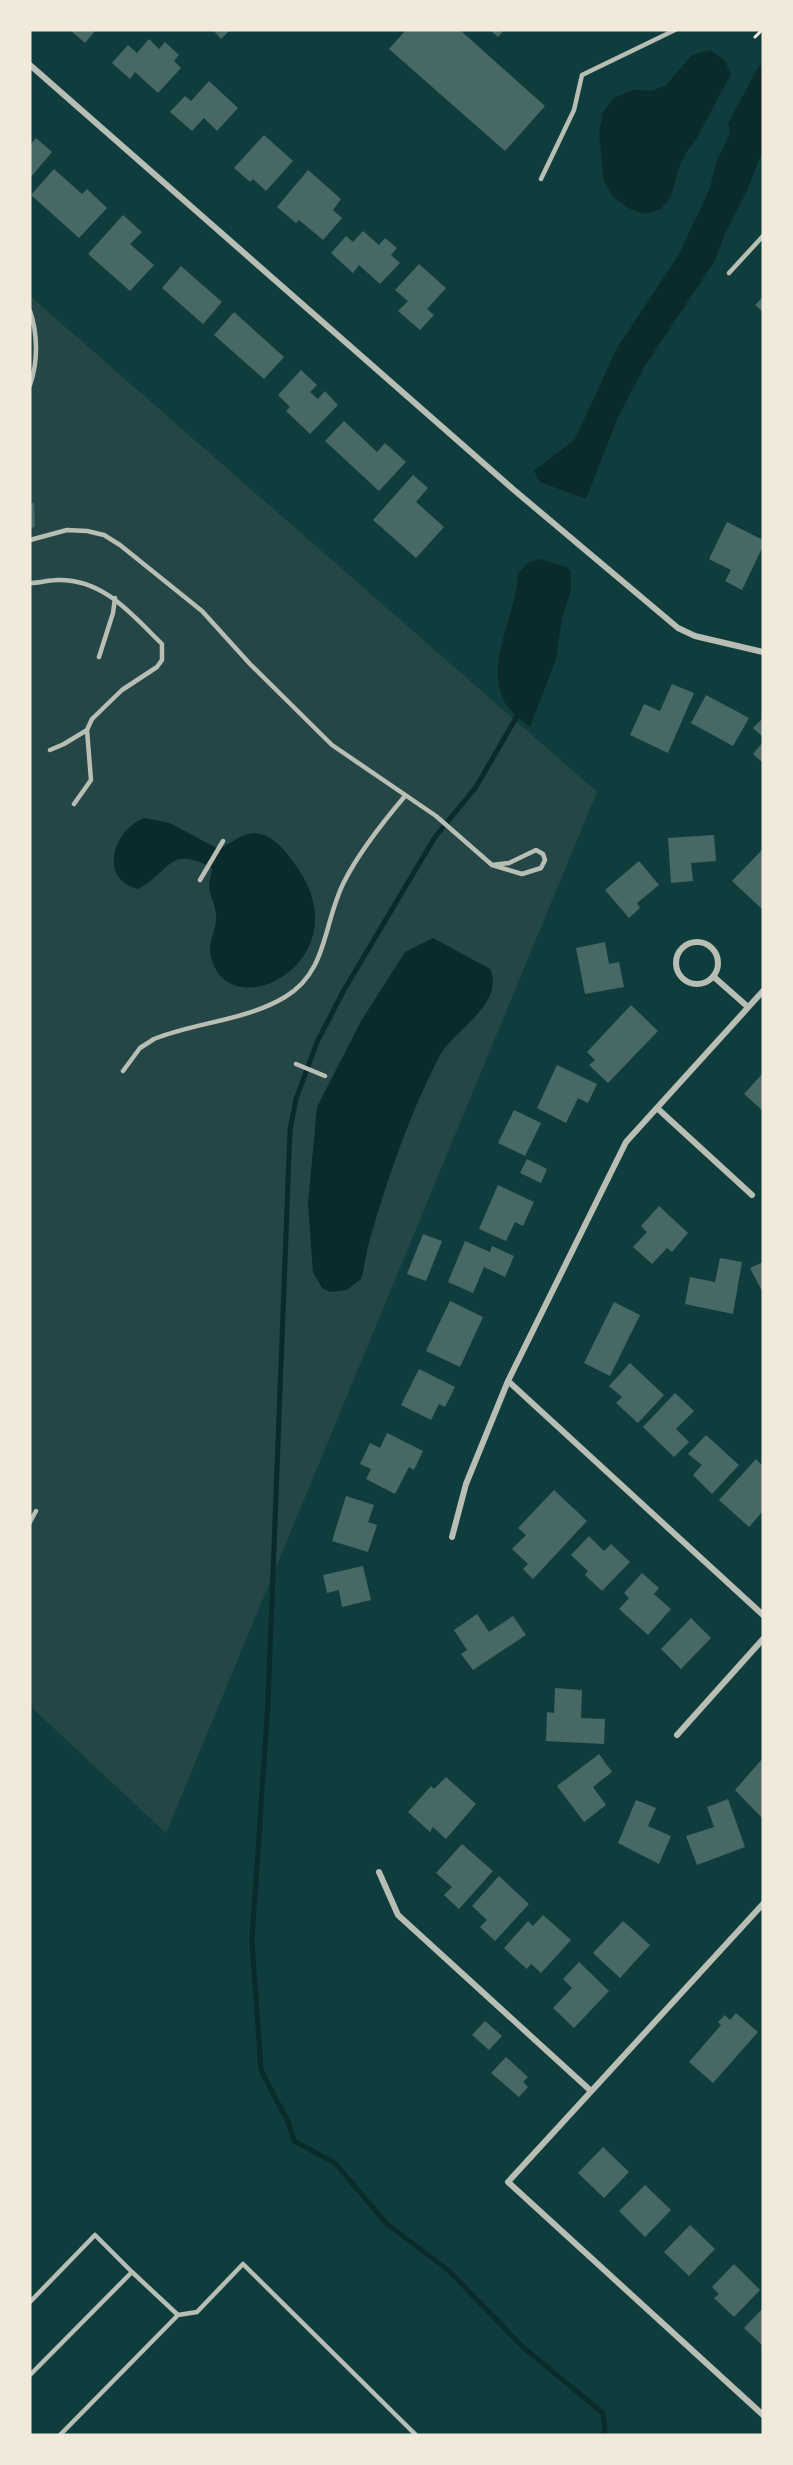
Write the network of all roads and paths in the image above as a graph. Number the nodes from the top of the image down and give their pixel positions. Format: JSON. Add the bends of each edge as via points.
{"nodes":[{"id":1,"x":675,"y":30,"type":"edge"},
{"id":2,"x":762,"y":30,"type":"edge"},
{"id":3,"x":755,"y":37,"type":"dead end"},
{"id":4,"x":30,"y":65,"type":"edge"},
{"id":5,"x":541,"y":179,"type":"dead end"},
{"id":6,"x":763,"y":236,"type":"edge"},
{"id":7,"x":729,"y":273,"type":"dead end"},
{"id":8,"x":30,"y":311,"type":"edge"},
{"id":9,"x":30,"y":385,"type":"edge"},
{"id":10,"x":30,"y":540,"type":"edge"},
{"id":11,"x":30,"y":583,"type":"edge"},
{"id":12,"x":115,"y":598,"type":"junction"},
{"id":13,"x":763,"y":652,"type":"edge"},
{"id":14,"x":99,"y":657,"type":"dead end"},
{"id":15,"x":87,"y":730,"type":"junction"},
{"id":16,"x":50,"y":750,"type":"dead end"},
{"id":17,"x":405,"y":796,"type":"junction"},
{"id":18,"x":74,"y":804,"type":"dead end"},
{"id":19,"x":223,"y":841,"type":"dead end"},
{"id":20,"x":492,"y":865,"type":"junction"},
{"id":21,"x":200,"y":880,"type":"dead end"},
{"id":22,"x":714,"y":977,"type":"junction"},
{"id":23,"x":763,"y":991,"type":"edge"},
{"id":24,"x":748,"y":1007,"type":"junction"},
{"id":25,"x":296,"y":1064,"type":"dead end"},
{"id":26,"x":123,"y":1071,"type":"dead end"},
{"id":27,"x":325,"y":1076,"type":"dead end"},
{"id":28,"x":657,"y":1107,"type":"junction"},
{"id":29,"x":752,"y":1195,"type":"dead end"},
{"id":30,"x":508,"y":1381,"type":"junction"},
{"id":31,"x":36,"y":1512,"type":"dead end"},
{"id":32,"x":30,"y":1522,"type":"edge"},
{"id":33,"x":452,"y":1537,"type":"dead end"},
{"id":34,"x":763,"y":1615,"type":"edge"},
{"id":35,"x":763,"y":1639,"type":"edge"},
{"id":36,"x":677,"y":1735,"type":"dead end"},
{"id":37,"x":379,"y":1872,"type":"dead end"},
{"id":38,"x":763,"y":1904,"type":"edge"},
{"id":39,"x":591,"y":2091,"type":"junction"},
{"id":40,"x":132,"y":2272,"type":"junction"},
{"id":41,"x":30,"y":2302,"type":"edge"},
{"id":42,"x":178,"y":2315,"type":"junction"},
{"id":43,"x":30,"y":2375,"type":"edge"},
{"id":44,"x":763,"y":2415,"type":"edge"},
{"id":45,"x":60,"y":2435,"type":"edge"},
{"id":46,"x":416,"y":2435,"type":"edge"}],
"edges":[{"from":1,"to":5,"type":"lane","via":[[582,75],[574,110]]},
{"from":2,"to":3,"type":"path"},
{"from":4,"to":13,"type":"street","via":[[505,482],[678,628]]},
{"from":6,"to":7,"type":"lane"},
{"from":8,"to":9,"type":"lane","via":[[36,368]]},
{"from":10,"to":17,"type":"lane","via":[[67,530],[87,531],[120,545],[202,611],[332,745]]},
{"from":11,"to":12,"type":"lane","via":[[77,581]]},
{"from":12,"to":14,"type":"lane"},
{"from":12,"to":15,"type":"lane","via":[[162,644],[162,660],[122,690],[92,719]]},
{"from":15,"to":16,"type":"lane"},
{"from":15,"to":18,"type":"lane","via":[[91,780]]},
{"from":17,"to":20,"type":"lane","via":[[436,816]]},
{"from":17,"to":26,"type":"lane","via":[[350,871],[332,911],[319,960],[306,981],[269,1005],[154,1039],[140,1048]]},
{"from":19,"to":21,"type":"lane"},
{"from":20,"to":20,"type":"lane","via":[[522,874],[541,868],[545,860],[536,850],[509,863]]},
{"from":22,"to":22,"type":"street","via":[[717,957],[707,945],[691,944],[678,954],[678,970],[687,982],[706,983]]},
{"from":22,"to":24,"type":"street"},
{"from":23,"to":24,"type":"street"},
{"from":24,"to":28,"type":"street"},
{"from":25,"to":27,"type":"lane"},
{"from":28,"to":29,"type":"street"},
{"from":28,"to":30,"type":"street","via":[[626,1142]]},
{"from":30,"to":33,"type":"street","via":[[466,1484]]},
{"from":30,"to":34,"type":"street"},
{"from":31,"to":32,"type":"lane"},
{"from":35,"to":36,"type":"street"},
{"from":37,"to":39,"type":"street","via":[[398,1915]]},
{"from":38,"to":39,"type":"street"},
{"from":39,"to":44,"type":"street","via":[[508,2182]]},
{"from":40,"to":41,"type":"lane","via":[[95,2235]]},
{"from":40,"to":42,"type":"lane"},
{"from":40,"to":43,"type":"lane"},
{"from":42,"to":45,"type":"lane"},
{"from":42,"to":46,"type":"lane","via":[[197,2312],[243,2264]]}]}
